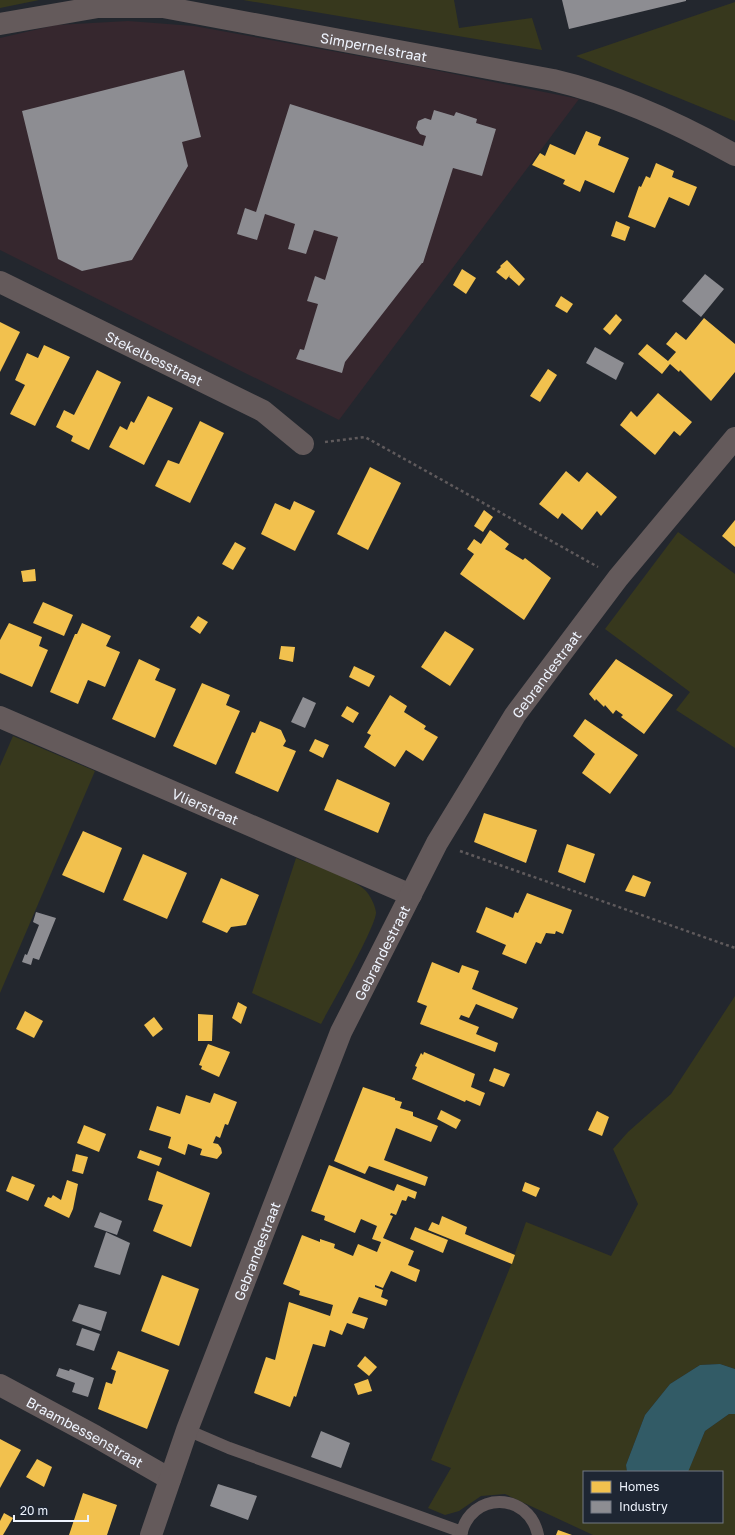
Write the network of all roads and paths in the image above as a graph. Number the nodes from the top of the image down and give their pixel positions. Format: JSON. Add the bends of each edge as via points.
{"nodes":[{"id":1,"x":0,"y":24,"type":"edge"},
{"id":2,"x":735,"y":155,"type":"edge"},
{"id":3,"x":0,"y":282,"type":"edge"},
{"id":4,"x":735,"y":438,"type":"edge"},
{"id":5,"x":303,"y":444,"type":"joint"},
{"id":6,"x":618,"y":578,"type":"junction"},
{"id":7,"x":0,"y":717,"type":"edge"},
{"id":8,"x":437,"y":843,"type":"junction"},
{"id":9,"x":411,"y":895,"type":"junction"},
{"id":10,"x":735,"y":948,"type":"edge"},
{"id":11,"x":0,"y":1385,"type":"edge"},
{"id":12,"x":187,"y":1430,"type":"junction"},
{"id":13,"x":170,"y":1479,"type":"junction"},
{"id":14,"x":462,"y":1534,"type":"edge"},
{"id":15,"x":150,"y":1535,"type":"edge"},
{"id":16,"x":538,"y":1535,"type":"edge"}],
"edges":[{"from":1,"to":2,"type":"street","name":"Simpernelstraat","via":[[98,7],[163,7],[545,78],[590,89],[696,133]]},
{"from":3,"to":5,"type":"street","name":"Stekelbesstraat","via":[[263,411]]},
{"from":4,"to":6,"type":"street","name":"Gebrandestraat"},
{"from":5,"to":6,"type":"path","via":[[365,437]]},
{"from":6,"to":8,"type":"street","name":"Gebrandestraat","via":[[514,715]]},
{"from":7,"to":9,"type":"street","name":"Vlierstraat"},
{"from":8,"to":9,"type":"street","name":"Gebrandestraat"},
{"from":8,"to":10,"type":"path"},
{"from":9,"to":12,"type":"street","name":"Gebrandestraat","via":[[341,1032]]},
{"from":11,"to":13,"type":"street","name":"Braambessenstraat"},
{"from":12,"to":13,"type":"street","name":"Gebrandestraat"},
{"from":12,"to":14,"type":"lane"},
{"from":13,"to":15,"type":"street","name":"Gebrandestraat"},
{"from":14,"to":16,"type":"lane","via":[[466,1521],[474,1511],[485,1504],[498,1502],[511,1503],[521,1508],[535,1523]]}]}
